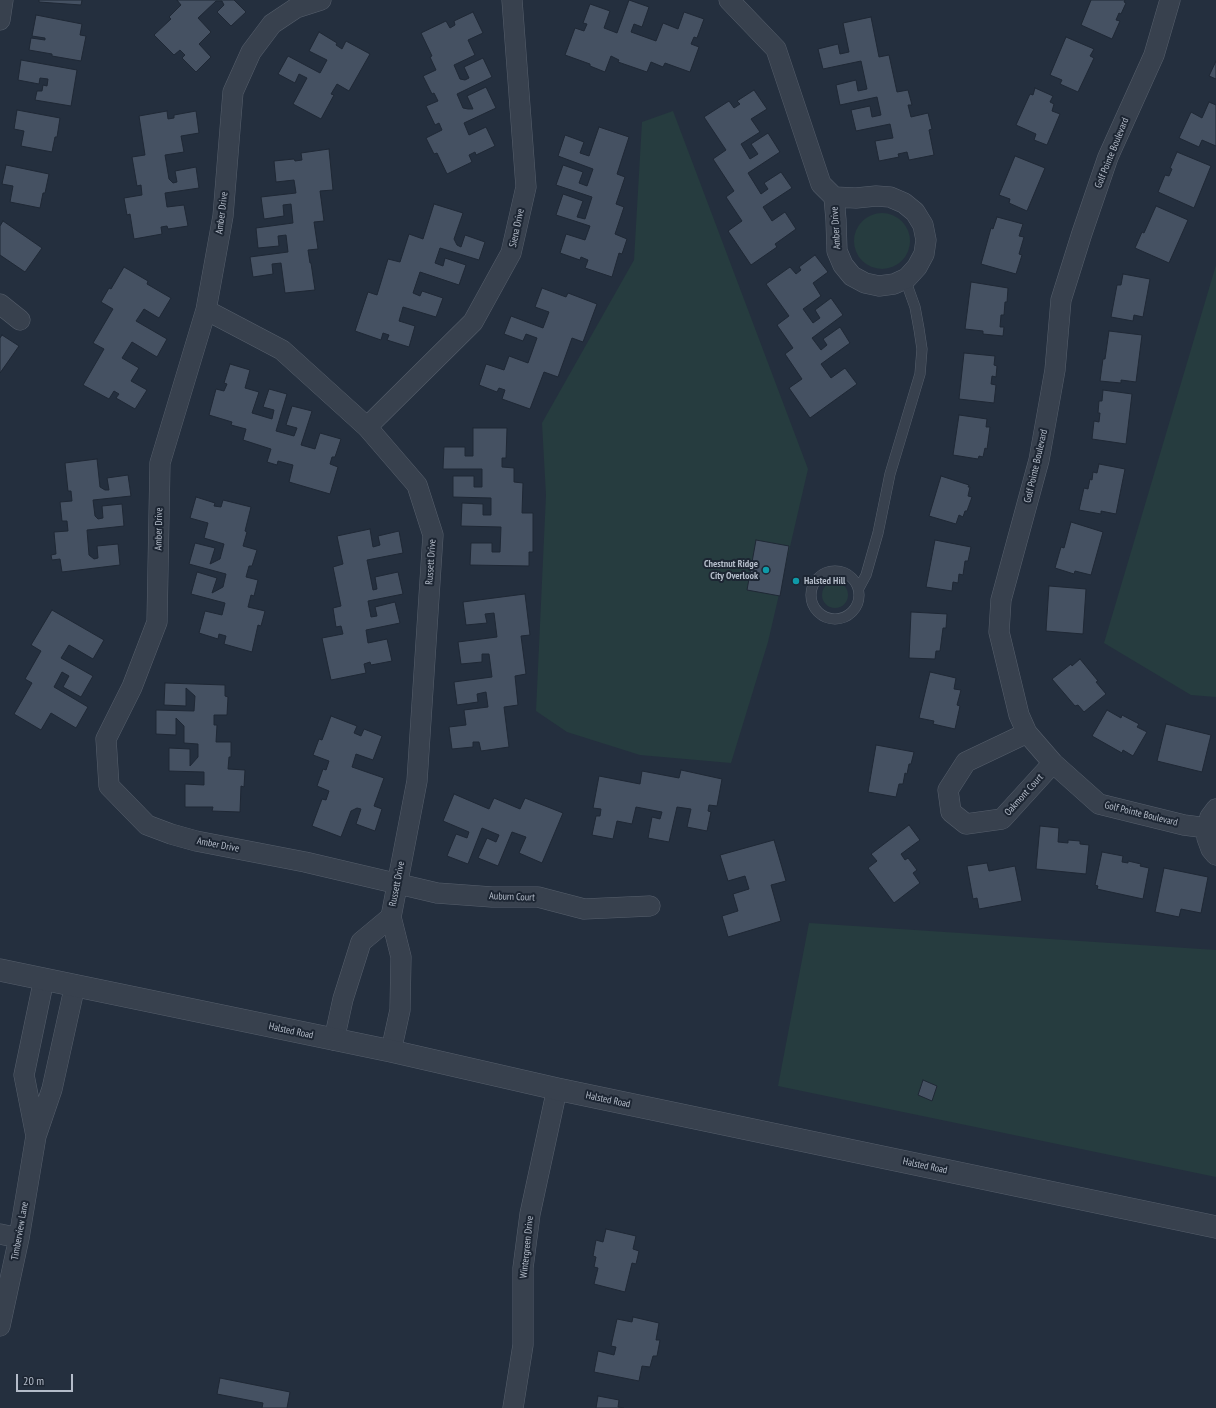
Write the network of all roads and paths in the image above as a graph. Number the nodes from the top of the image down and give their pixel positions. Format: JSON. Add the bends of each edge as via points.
{"nodes":[{"id":1,"x":3,"y":0,"type":"edge"},
{"id":2,"x":321,"y":0,"type":"edge"},
{"id":3,"x":512,"y":0,"type":"edge"},
{"id":4,"x":729,"y":0,"type":"edge"},
{"id":5,"x":1170,"y":0,"type":"edge"},
{"id":6,"x":0,"y":20,"type":"edge"},
{"id":7,"x":834,"y":197,"type":"junction"},
{"id":8,"x":905,"y":279,"type":"junction"},
{"id":9,"x":0,"y":304,"type":"edge"},
{"id":10,"x":206,"y":310,"type":"junction"},
{"id":11,"x":20,"y":320,"type":"dead end"},
{"id":12,"x":367,"y":427,"type":"junction"},
{"id":13,"x":859,"y":588,"type":"junction"},
{"id":14,"x":1027,"y":734,"type":"junction"},
{"id":15,"x":1053,"y":763,"type":"junction"},
{"id":16,"x":1216,"y":809,"type":"edge"},
{"id":17,"x":1207,"y":828,"type":"junction"},
{"id":18,"x":1216,"y":855,"type":"edge"},
{"id":19,"x":398,"y":884,"type":"junction"},
{"id":20,"x":650,"y":906,"type":"dead end"},
{"id":21,"x":391,"y":917,"type":"junction"},
{"id":22,"x":0,"y":970,"type":"edge"},
{"id":23,"x":44,"y":979,"type":"junction"},
{"id":24,"x":74,"y":985,"type":"junction"},
{"id":25,"x":334,"y":1040,"type":"junction"},
{"id":26,"x":391,"y":1052,"type":"junction"},
{"id":27,"x":557,"y":1089,"type":"junction"},
{"id":28,"x":36,"y":1136,"type":"junction"},
{"id":29,"x":1216,"y":1227,"type":"edge"},
{"id":30,"x":0,"y":1234,"type":"edge"},
{"id":31,"x":19,"y":1238,"type":"junction"},
{"id":32,"x":0,"y":1326,"type":"edge"},
{"id":33,"x":513,"y":1408,"type":"edge"}],
"edges":[{"from":1,"to":6,"type":"street"},
{"from":2,"to":10,"type":"street","name":"Amber Drive","via":[[296,8],[272,24],[252,52],[233,92],[222,216]]},
{"from":3,"to":12,"type":"street","name":"Siena Drive","via":[[526,187],[511,253],[473,322]]},
{"from":4,"to":7,"type":"street","name":"Amber Drive","via":[[776,49],[821,184]]},
{"from":5,"to":14,"type":"street","name":"Golf Pointe Boulevard","via":[[1154,55],[1108,157],[1061,300],[1055,370],[1039,460],[1002,600],[999,632],[1018,715]]},
{"from":7,"to":8,"type":"street","name":"Amber Drive","via":[[837,251],[842,265],[852,276],[865,283],[879,286]]},
{"from":7,"to":8,"type":"street","name":"Amber Drive","via":[[890,197],[916,212],[923,225],[926,240],[924,254],[917,267]]},
{"from":8,"to":13,"type":"lane","via":[[915,307],[919,329],[922,349],[920,374],[890,474],[878,533],[866,575]]},
{"from":9,"to":11,"type":"street"},
{"from":10,"to":12,"type":"street","name":"Russett Drive","via":[[282,350]]},
{"from":10,"to":19,"type":"street","name":"Amber Drive","via":[[160,463],[157,622],[132,687],[106,739],[109,786],[147,825],[171,834]]},
{"from":12,"to":19,"type":"street","name":"Russett Drive","via":[[417,485],[433,534],[417,781]]},
{"from":13,"to":13,"type":"lane","via":[[856,607],[845,617],[830,619],[817,612],[813,605],[811,597],[815,581],[829,572],[845,573]]},
{"from":14,"to":15,"type":"street","name":"Golf Pointe Boulevard"},
{"from":14,"to":15,"type":"street","name":"Oakmont Court","via":[[966,762],[948,790],[951,812],[966,824],[1002,819]]},
{"from":15,"to":17,"type":"street","name":"Golf Pointe Boulevard","via":[[1099,804],[1184,825]]},
{"from":16,"to":17,"type":"street"},
{"from":17,"to":18,"type":"street","via":[[1207,838]]},
{"from":19,"to":20,"type":"street","name":"Auburn Court","via":[[437,893],[538,897],[584,909]]},
{"from":19,"to":21,"type":"street","name":"Russett Drive"},
{"from":21,"to":25,"type":"street","name":"Russett Drive","via":[[361,942],[343,999]]},
{"from":21,"to":26,"type":"street","name":"Russett Drive","via":[[401,957],[400,1010]]},
{"from":22,"to":23,"type":"street","name":"Halsted Road"},
{"from":23,"to":24,"type":"street","name":"Halsted Road"},
{"from":23,"to":28,"type":"street","name":"Timberview Lane","via":[[24,1075]]},
{"from":24,"to":25,"type":"street","name":"Halsted Road"},
{"from":24,"to":28,"type":"street","name":"Timberview Lane","via":[[52,1089]]},
{"from":25,"to":26,"type":"street","name":"Halsted Road"},
{"from":26,"to":27,"type":"street","name":"Halsted Road"},
{"from":27,"to":29,"type":"street","name":"Halsted Road"},
{"from":27,"to":33,"type":"street","name":"Wintergreen Drive","via":[[530,1214],[523,1268],[523,1345]]},
{"from":28,"to":31,"type":"street","name":"Timberview Lane"},
{"from":30,"to":31,"type":"street"},
{"from":31,"to":32,"type":"street","name":"Timberview Lane"}]}
